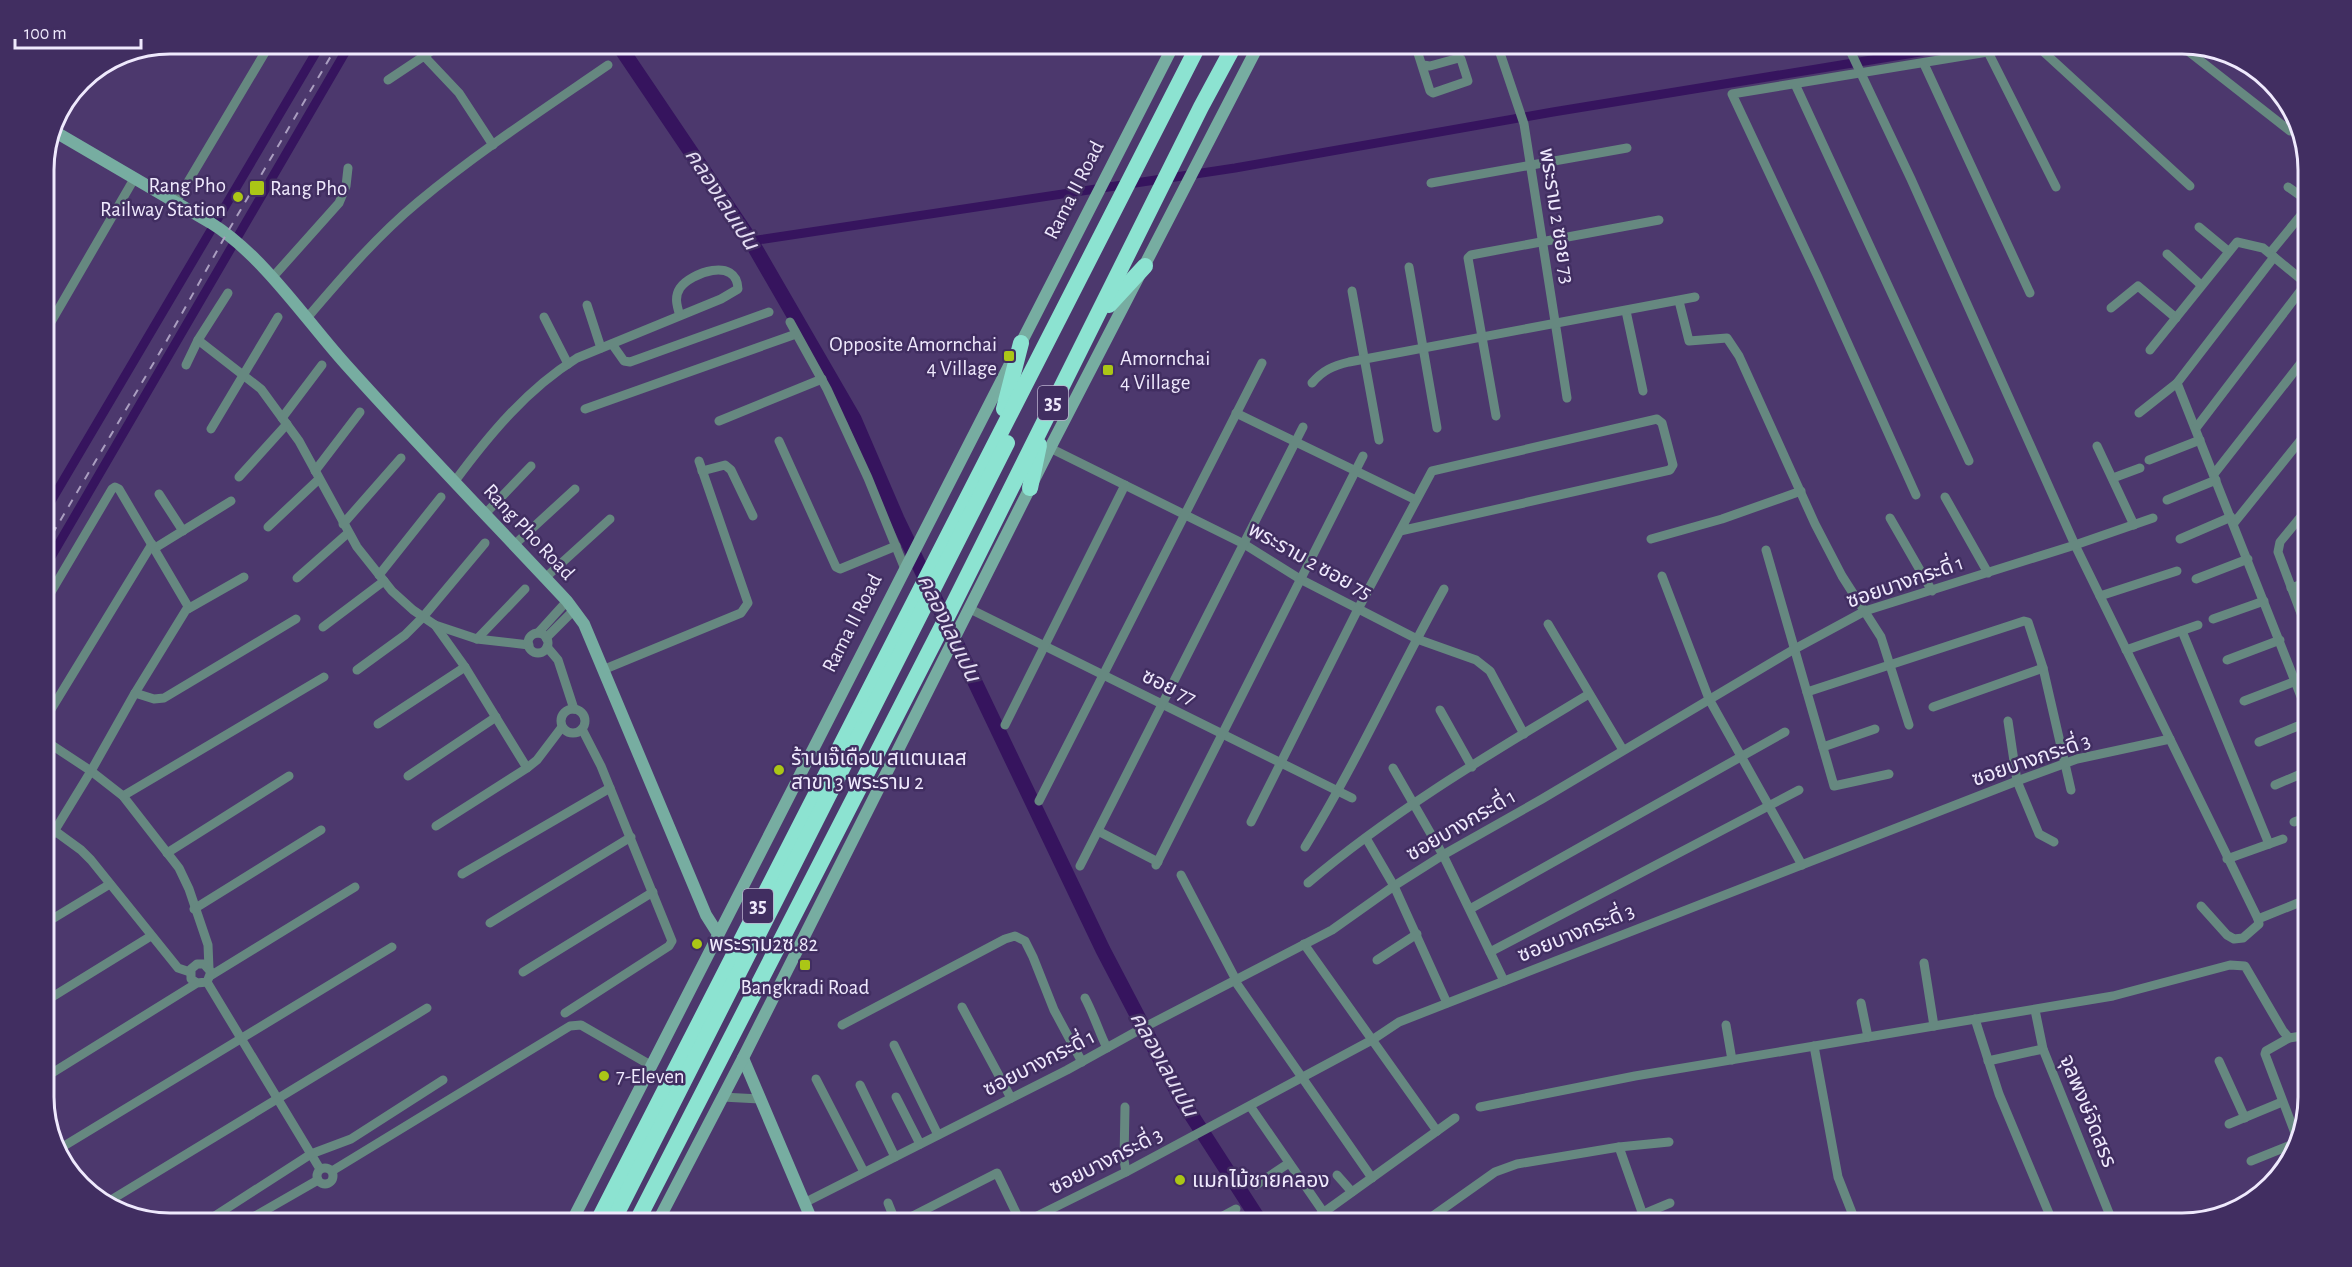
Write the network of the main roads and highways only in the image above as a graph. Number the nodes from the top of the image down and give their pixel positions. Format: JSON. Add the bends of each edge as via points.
{"nodes":[{"id":1,"x":1169,"y":54,"type":"edge"},
{"id":2,"x":1194,"y":54,"type":"edge"},
{"id":3,"x":1205,"y":54,"type":"edge"},
{"id":4,"x":1222,"y":54,"type":"edge"},
{"id":5,"x":1230,"y":54,"type":"edge"},
{"id":6,"x":1254,"y":54,"type":"edge"},
{"id":7,"x":60,"y":134,"type":"edge"},
{"id":8,"x":1145,"y":266,"type":"junction"},
{"id":9,"x":1094,"y":320,"type":"junction"},
{"id":10,"x":1021,"y":343,"type":"junction"},
{"id":11,"x":1044,"y":421,"type":"junction"},
{"id":12,"x":1030,"y":488,"type":"junction"},
{"id":13,"x":951,"y":528,"type":"junction"},
{"id":14,"x":718,"y":934,"type":"junction"},
{"id":15,"x":743,"y":1058,"type":"junction"},
{"id":16,"x":577,"y":1213,"type":"edge"},
{"id":17,"x":603,"y":1213,"type":"edge"},
{"id":18,"x":618,"y":1213,"type":"edge"},
{"id":19,"x":637,"y":1213,"type":"edge"},
{"id":20,"x":642,"y":1213,"type":"edge"},
{"id":21,"x":663,"y":1213,"type":"edge"},
{"id":22,"x":808,"y":1213,"type":"edge"}],
"edges":[{"from":1,"to":10,"type":"main road","name":"Rama II Road","number":"35"},
{"from":2,"to":13,"type":"highway","number":"35"},
{"from":3,"to":18,"type":"highway"},
{"from":4,"to":19,"type":"highway"},
{"from":5,"to":9,"type":"highway","number":"35"},
{"from":6,"to":8,"type":"main road","number":"35"},
{"from":7,"to":14,"type":"main road","name":"Rang Pho Road","via":[[214,224],[238,243],[570,606],[584,624],[605,669],[706,915]]},
{"from":8,"to":9,"type":"highway"},
{"from":8,"to":12,"type":"main road","number":"35"},
{"from":9,"to":11,"type":"highway","number":"35"},
{"from":10,"to":13,"type":"highway","via":[[1006,404]]},
{"from":10,"to":14,"type":"main road","name":"Rama II Road","number":"35"},
{"from":11,"to":12,"type":"highway"},
{"from":11,"to":20,"type":"highway","number":"35"},
{"from":12,"to":15,"type":"main road","number":"35"},
{"from":13,"to":17,"type":"highway","number":"35"},
{"from":14,"to":16,"type":"main road","name":"Rama II Road","number":"35"},
{"from":15,"to":21,"type":"main road","number":"35"},
{"from":15,"to":22,"type":"main road"}]}
